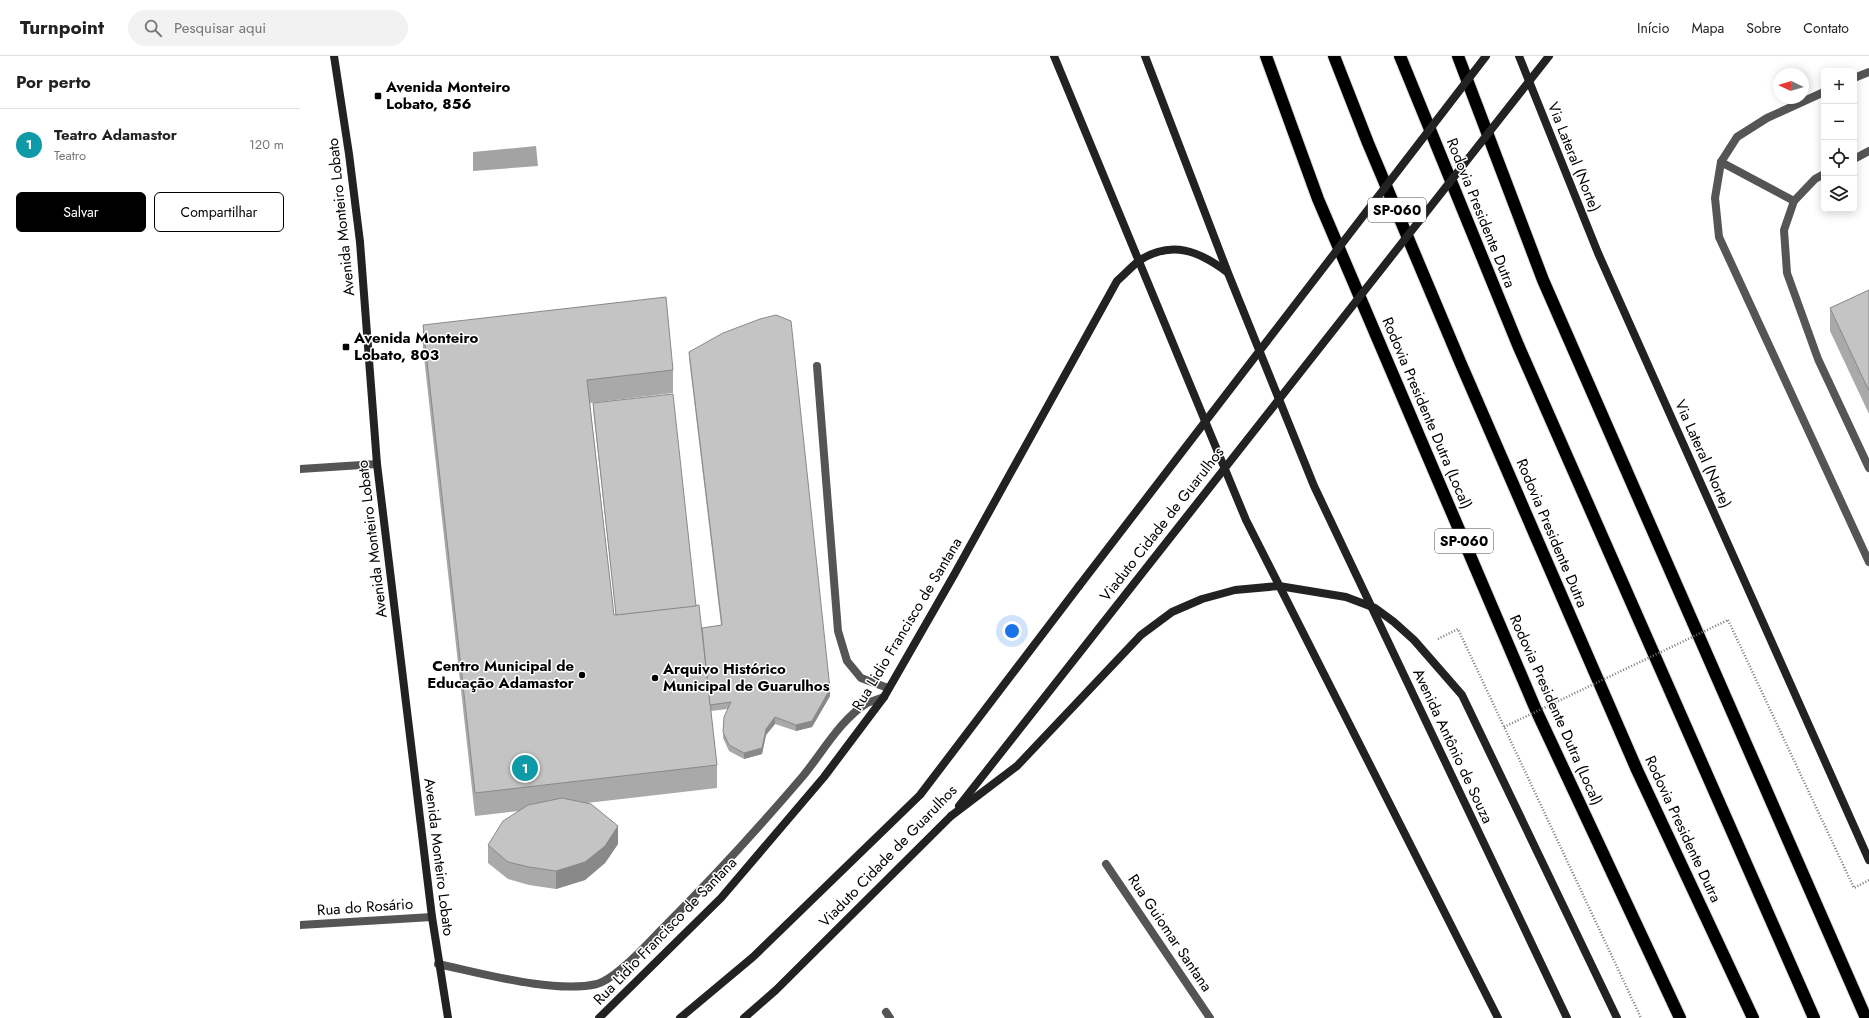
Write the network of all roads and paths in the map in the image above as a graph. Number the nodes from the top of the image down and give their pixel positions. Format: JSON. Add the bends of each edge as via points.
{"nodes":[{"id":1,"x":334,"y":56,"type":"edge"},
{"id":2,"x":1054,"y":56,"type":"edge"},
{"id":3,"x":1144,"y":56,"type":"edge"},
{"id":4,"x":1266,"y":56,"type":"edge"},
{"id":5,"x":1334,"y":56,"type":"edge"},
{"id":6,"x":1400,"y":56,"type":"edge"},
{"id":7,"x":1458,"y":56,"type":"edge"},
{"id":8,"x":1486,"y":56,"type":"edge"},
{"id":9,"x":1519,"y":56,"type":"edge"},
{"id":10,"x":1549,"y":56,"type":"edge"},
{"id":11,"x":1869,"y":72,"type":"edge"},
{"id":12,"x":1857,"y":77,"type":"edge"},
{"id":13,"x":1821,"y":93,"type":"edge"},
{"id":14,"x":1869,"y":151,"type":"edge"},
{"id":15,"x":1857,"y":157,"type":"edge"},
{"id":16,"x":1721,"y":162,"type":"junction"},
{"id":17,"x":1821,"y":176,"type":"edge"},
{"id":18,"x":1794,"y":201,"type":"junction"},
{"id":19,"x":1140,"y":260,"type":"junction"},
{"id":20,"x":1228,"y":273,"type":"junction"},
{"id":21,"x":817,"y":366,"type":"dead end"},
{"id":22,"x":377,"y":464,"type":"junction"},
{"id":23,"x":1869,"y":468,"type":"edge"},
{"id":24,"x":300,"y":469,"type":"edge"},
{"id":25,"x":1869,"y":562,"type":"edge"},
{"id":26,"x":1458,"y":629,"type":"dead end"},
{"id":27,"x":888,"y":688,"type":"junction"},
{"id":28,"x":884,"y":697,"type":"junction"},
{"id":29,"x":1504,"y":727,"type":"junction"},
{"id":30,"x":951,"y":816,"type":"junction"},
{"id":31,"x":1869,"y":860,"type":"edge"},
{"id":32,"x":1106,"y":864,"type":"dead end"},
{"id":33,"x":1869,"y":880,"type":"edge"},
{"id":34,"x":432,"y":917,"type":"junction"},
{"id":35,"x":300,"y":925,"type":"edge"},
{"id":36,"x":438,"y":964,"type":"junction"},
{"id":37,"x":448,"y":1018,"type":"edge"},
{"id":38,"x":599,"y":1018,"type":"edge"},
{"id":39,"x":680,"y":1018,"type":"edge"},
{"id":40,"x":744,"y":1018,"type":"edge"},
{"id":41,"x":1210,"y":1018,"type":"edge"},
{"id":42,"x":1498,"y":1018,"type":"edge"},
{"id":43,"x":1567,"y":1018,"type":"edge"},
{"id":44,"x":1617,"y":1018,"type":"edge"},
{"id":45,"x":1641,"y":1018,"type":"edge"},
{"id":46,"x":1680,"y":1018,"type":"edge"},
{"id":47,"x":1753,"y":1018,"type":"edge"},
{"id":48,"x":1814,"y":1018,"type":"edge"},
{"id":49,"x":1866,"y":1018,"type":"edge"}],
"edges":[{"from":1,"to":22,"type":"main road","name":"Avenida Monteiro Lobato","via":[[360,242]]},
{"from":2,"to":19,"type":"main road"},
{"from":3,"to":20,"type":"main road","name":"Avenida Antônio de Souza"},
{"from":4,"to":46,"type":"highway","name":"Rodovia Presidente Dutra (Local)","number":"SP-060","via":[[1318,199],[1530,696]]},
{"from":5,"to":47,"type":"highway","name":"Rodovia Presidente Dutra","number":"SP-060","via":[[1458,356],[1637,770]]},
{"from":6,"to":48,"type":"highway","name":"Rodovia Presidente Dutra","via":[[1518,345]]},
{"from":7,"to":49,"type":"highway","via":[[1544,280]]},
{"from":8,"to":39,"type":"main road","name":"Viaduto Cidade de Guarulhos","bridge":true,"via":[[920,795],[753,957]]},
{"from":9,"to":31,"type":"main road","name":"Via Lateral (Norte)","via":[[1598,253]]},
{"from":10,"to":30,"type":"main road","name":"Viaduto Cidade de Guarulhos","bridge":true},
{"from":11,"to":12,"type":"street"},
{"from":13,"to":16,"type":"street","via":[[1767,118],[1737,137]]},
{"from":14,"to":15,"type":"street"},
{"from":16,"to":18,"type":"street"},
{"from":16,"to":25,"type":"street","via":[[1715,198],[1720,237]]},
{"from":17,"to":18,"type":"street"},
{"from":18,"to":23,"type":"street","via":[[1784,230],[1787,273],[1818,359]]},
{"from":19,"to":20,"type":"main road","name":"Rua Lidio Francisco de Santana","via":[[1167,248],[1191,251]]},
{"from":19,"to":27,"type":"main road","name":"Rua Lidio Francisco de Santana","via":[[1117,281],[954,575]]},
{"from":19,"to":42,"type":"main road","via":[[1246,520]]},
{"from":20,"to":43,"type":"main road","name":"Avenida Antônio de Souza","via":[[1314,486]]},
{"from":21,"to":27,"type":"street","via":[[838,631],[847,662],[861,678]]},
{"from":22,"to":24,"type":"street"},
{"from":22,"to":34,"type":"main road","name":"Avenida Monteiro Lobato"},
{"from":26,"to":29,"type":"path"},
{"from":27,"to":28,"type":"main road","name":"Rua Lidio Francisco de Santana"},
{"from":28,"to":36,"type":"street","via":[[867,703],[844,724],[751,837],[636,956],[610,977],[599,983],[584,986],[552,985],[508,979]]},
{"from":28,"to":38,"type":"main road","name":"Rua Lidio Francisco de Santana","via":[[824,777],[721,898]]},
{"from":29,"to":33,"type":"path","bridge":true,"via":[[1728,620],[1854,888]]},
{"from":29,"to":45,"type":"path"},
{"from":30,"to":40,"type":"main road","name":"Viaduto Cidade de Guarulhos","via":[[776,990]]},
{"from":30,"to":44,"type":"main road","bridge":true,"via":[[1017,766],[1141,635],[1172,612],[1202,599],[1228,592],[1279,586],[1346,597],[1375,608],[1394,622],[1419,645],[1462,695]]},
{"from":32,"to":41,"type":"street","name":"Rua Guiomar Santana"},
{"from":34,"to":35,"type":"street","name":"Rua do Rosário"},
{"from":34,"to":36,"type":"main road","name":"Avenida Monteiro Lobato"},
{"from":36,"to":37,"type":"main road","name":"Avenida Monteiro Lobato"}]}
